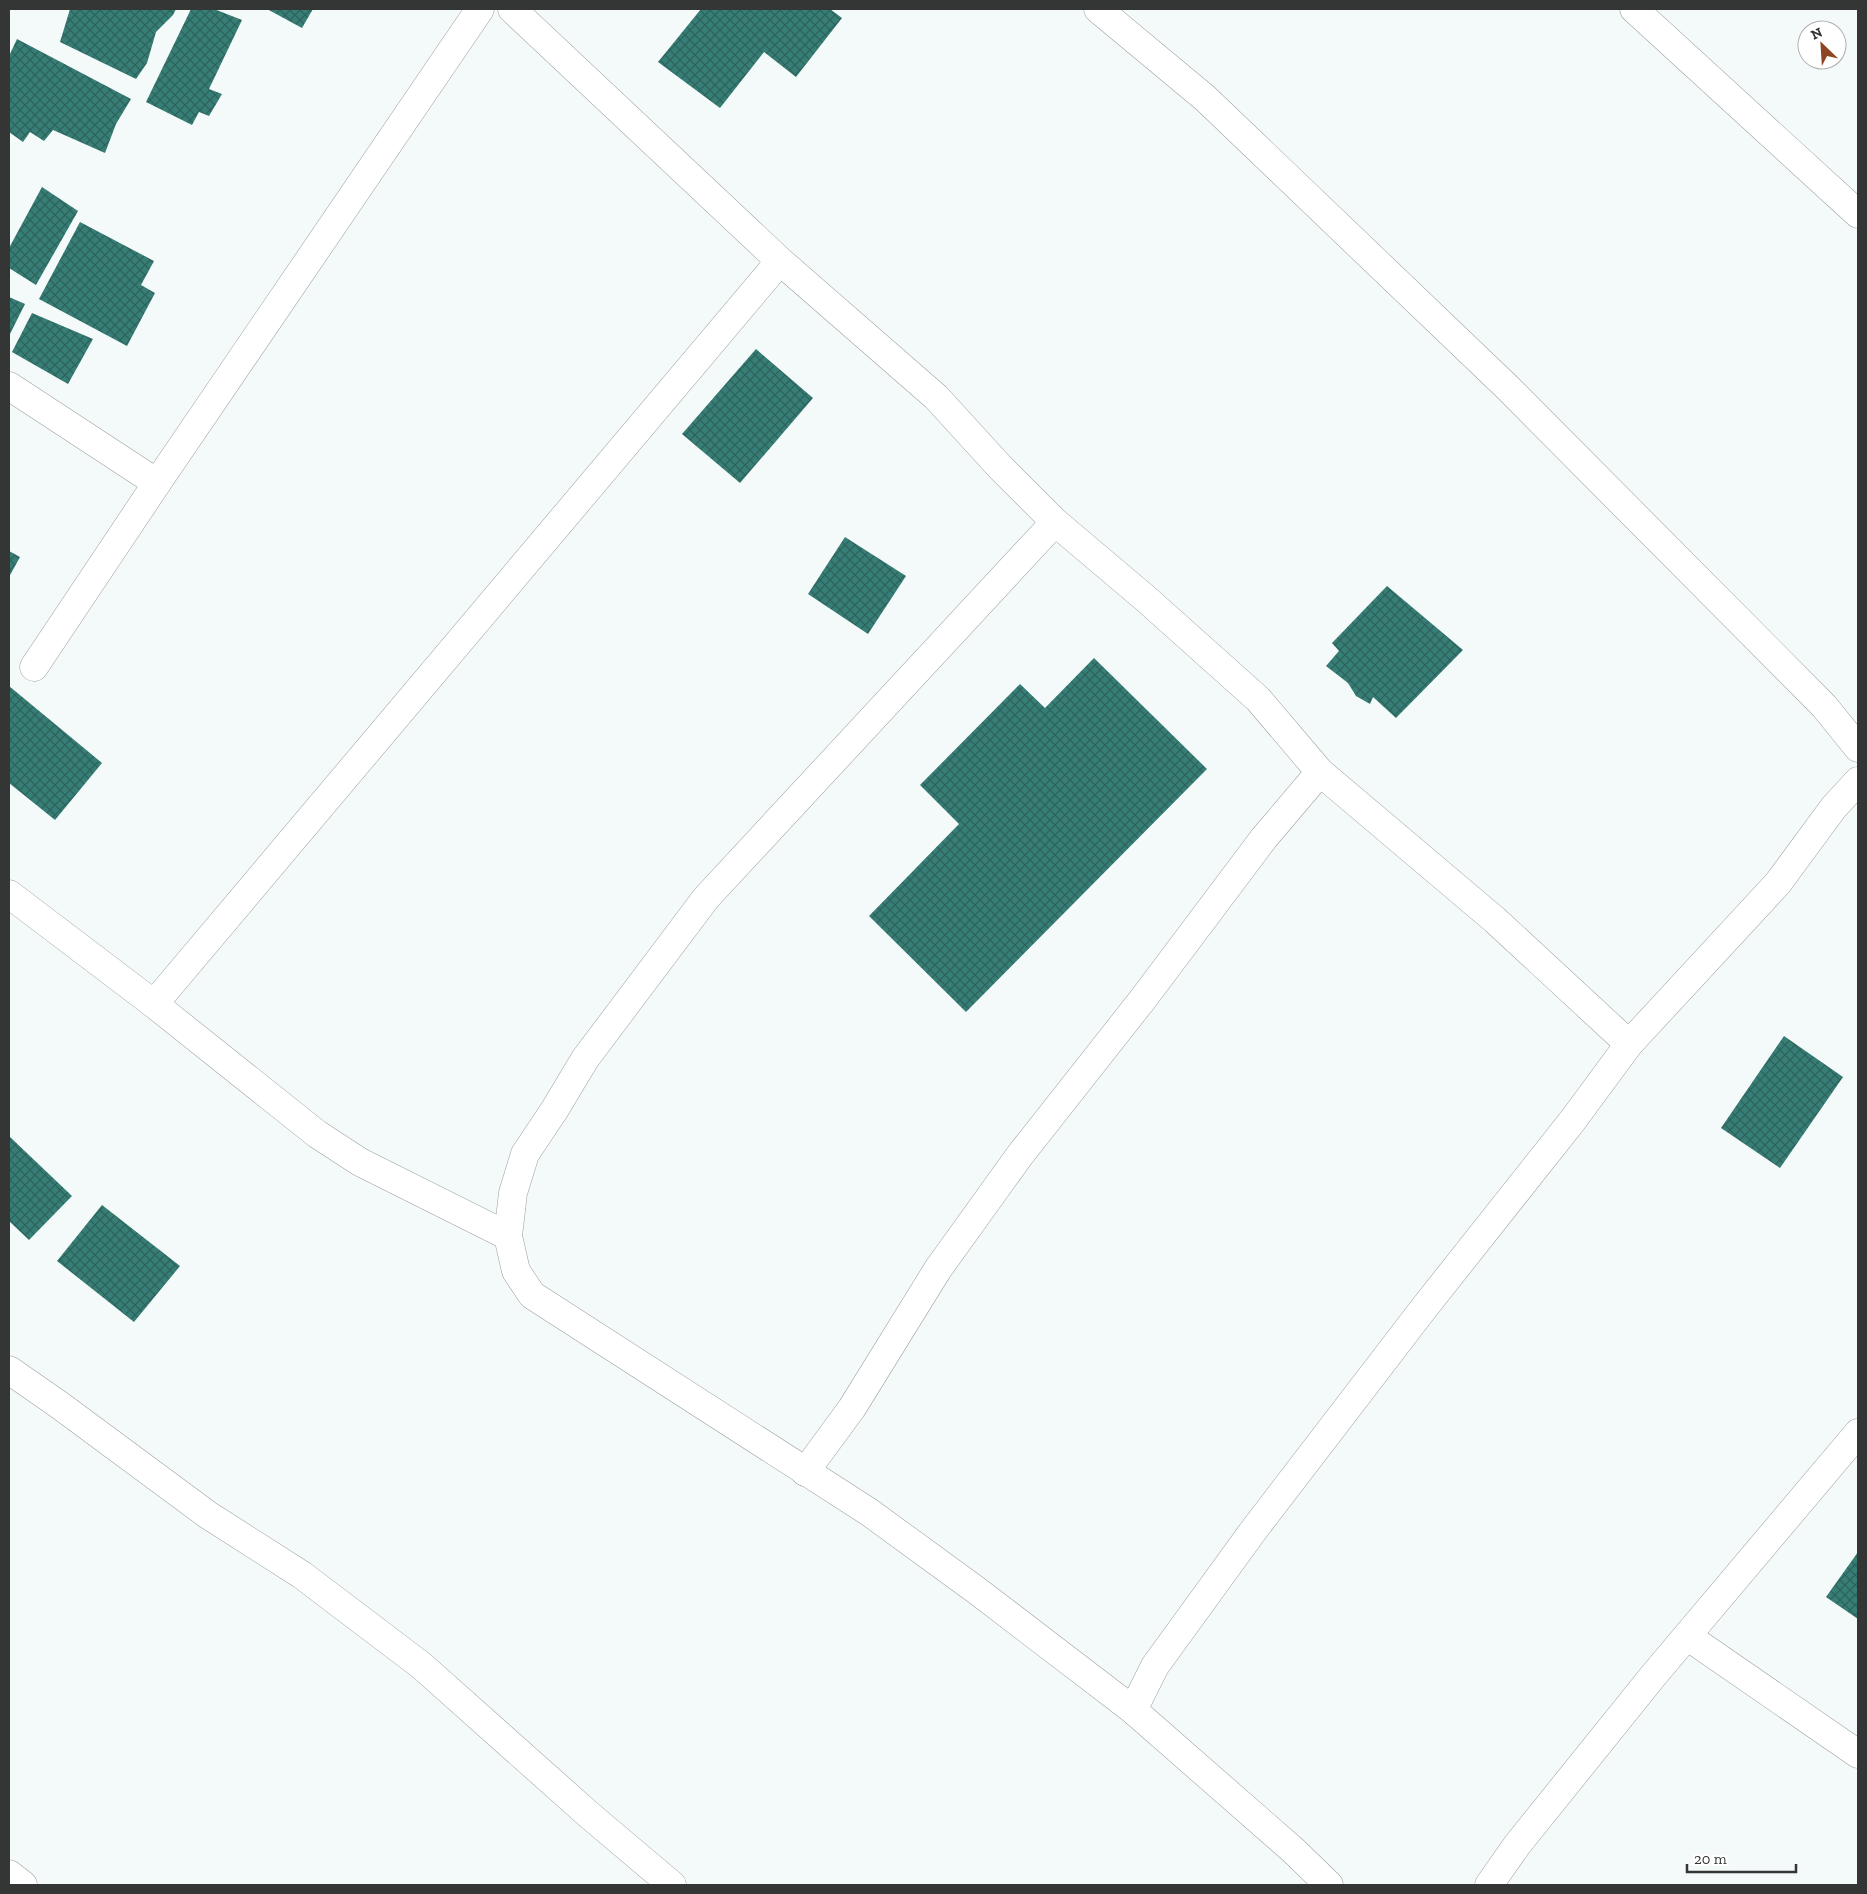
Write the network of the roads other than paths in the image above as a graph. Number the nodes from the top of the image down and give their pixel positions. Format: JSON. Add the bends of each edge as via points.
{"nodes":[{"id":1,"x":480,"y":9,"type":"edge"},
{"id":2,"x":512,"y":9,"type":"edge"},
{"id":3,"x":1098,"y":9,"type":"edge"},
{"id":4,"x":1634,"y":9,"type":"edge"},
{"id":5,"x":1858,"y":214,"type":"edge"},
{"id":6,"x":780,"y":261,"type":"junction"},
{"id":7,"x":9,"y":386,"type":"edge"},
{"id":8,"x":157,"y":482,"type":"junction"},
{"id":9,"x":1055,"y":522,"type":"junction"},
{"id":10,"x":34,"y":667,"type":"dead end"},
{"id":11,"x":1858,"y":748,"type":"edge"},
{"id":12,"x":1320,"y":772,"type":"junction"},
{"id":13,"x":1858,"y":781,"type":"edge"},
{"id":14,"x":9,"y":894,"type":"edge"},
{"id":15,"x":154,"y":1004,"type":"junction"},
{"id":16,"x":1629,"y":1044,"type":"junction"},
{"id":17,"x":508,"y":1236,"type":"junction"},
{"id":18,"x":9,"y":1370,"type":"edge"},
{"id":19,"x":1858,"y":1432,"type":"edge"},
{"id":20,"x":805,"y":1472,"type":"junction"},
{"id":21,"x":1687,"y":1636,"type":"junction"},
{"id":22,"x":1134,"y":1710,"type":"junction"},
{"id":23,"x":1858,"y":1754,"type":"edge"},
{"id":24,"x":9,"y":1874,"type":"edge"},
{"id":25,"x":23,"y":1885,"type":"edge"},
{"id":26,"x":672,"y":1885,"type":"edge"},
{"id":27,"x":1328,"y":1885,"type":"edge"},
{"id":28,"x":1489,"y":1885,"type":"edge"}],
"edges":[{"from":1,"to":8,"type":"street"},
{"from":2,"to":6,"type":"street"},
{"from":3,"to":11,"type":"street","via":[[1205,98],[1507,387],[1824,706]]},
{"from":4,"to":5,"type":"street"},
{"from":6,"to":9,"type":"street","via":[[936,397]]},
{"from":6,"to":15,"type":"street"},
{"from":7,"to":8,"type":"street"},
{"from":8,"to":10,"type":"street"},
{"from":9,"to":12,"type":"street","via":[[1258,699]]},
{"from":9,"to":17,"type":"street","via":[[706,898],[585,1059],[525,1154],[513,1193]]},
{"from":12,"to":16,"type":"street","via":[[1495,920]]},
{"from":12,"to":20,"type":"street","via":[[1264,838],[1020,1155],[938,1269],[852,1408]]},
{"from":13,"to":16,"type":"street","via":[[1834,807],[1778,883]]},
{"from":14,"to":15,"type":"street"},
{"from":15,"to":17,"type":"street","via":[[336,1147]]},
{"from":16,"to":22,"type":"street","via":[[1253,1530],[1155,1666]]},
{"from":17,"to":20,"type":"street","via":[[516,1271],[532,1295]]},
{"from":18,"to":26,"type":"street","via":[[208,1514],[302,1575],[422,1666]]},
{"from":19,"to":21,"type":"street"},
{"from":20,"to":22,"type":"street","via":[[868,1512],[960,1578]]},
{"from":21,"to":23,"type":"street"},
{"from":21,"to":28,"type":"street","via":[[1517,1845]]},
{"from":22,"to":27,"type":"street"},
{"from":24,"to":25,"type":"street"}]}
